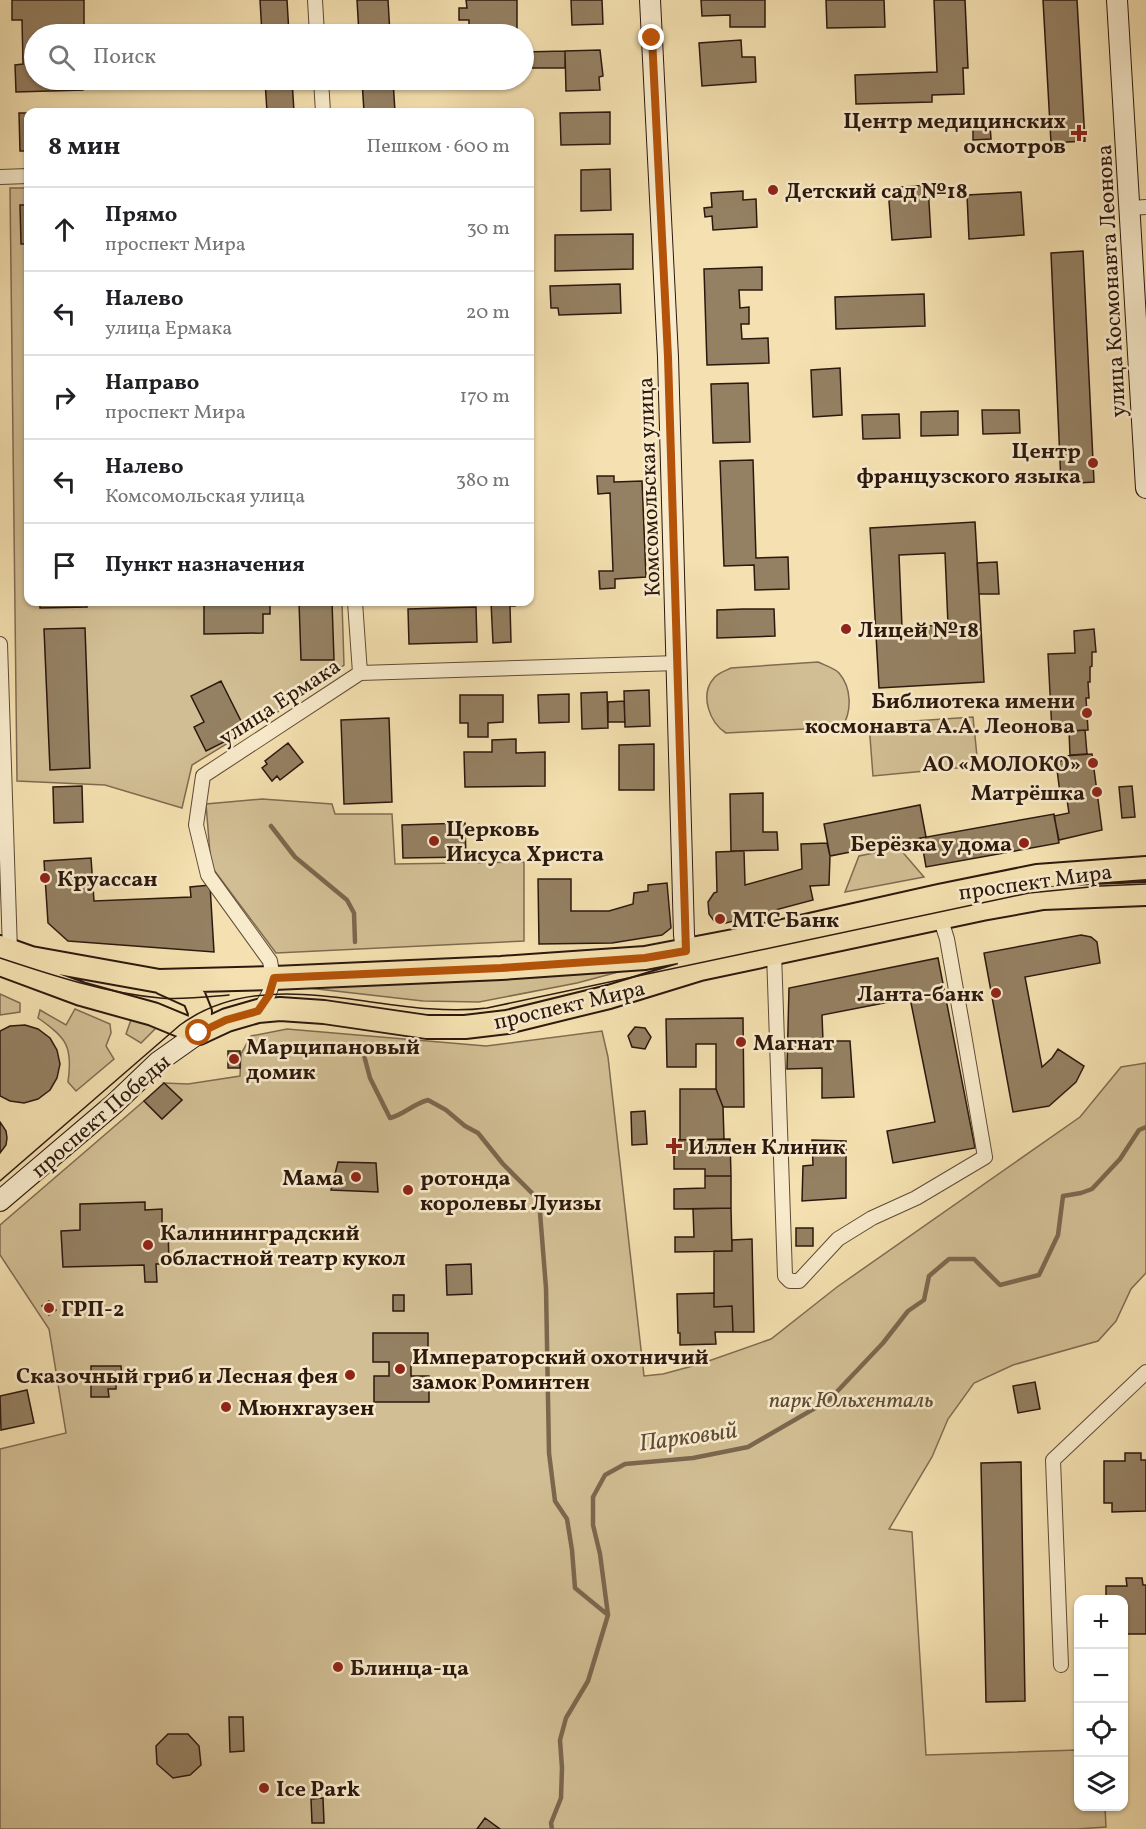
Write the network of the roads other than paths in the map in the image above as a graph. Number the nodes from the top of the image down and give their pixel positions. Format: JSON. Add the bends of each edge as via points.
{"nodes":[{"id":1,"x":315,"y":0,"type":"edge"},
{"id":2,"x":650,"y":0,"type":"edge"},
{"id":3,"x":1117,"y":0,"type":"edge"},
{"id":4,"x":316,"y":24,"type":"edge"},
{"id":5,"x":322,"y":90,"type":"edge"},
{"id":6,"x":323,"y":108,"type":"edge"},
{"id":7,"x":24,"y":176,"type":"edge"},
{"id":8,"x":0,"y":177,"type":"edge"},
{"id":9,"x":1138,"y":208,"type":"edge"},
{"id":10,"x":1146,"y":488,"type":"edge"},
{"id":11,"x":356,"y":606,"type":"edge"},
{"id":12,"x":0,"y":644,"type":"edge"},
{"id":13,"x":678,"y":663,"type":"junction"},
{"id":14,"x":360,"y":673,"type":"junction"},
{"id":15,"x":1146,"y":868,"type":"edge"},
{"id":16,"x":1146,"y":894,"type":"edge"},
{"id":17,"x":940,"y":917,"type":"junction"},
{"id":18,"x":774,"y":953,"type":"junction"},
{"id":19,"x":3,"y":954,"type":"edge"},
{"id":20,"x":687,"y":962,"type":"junction"},
{"id":21,"x":274,"y":978,"type":"junction"},
{"id":22,"x":159,"y":981,"type":"junction"},
{"id":23,"x":258,"y":1011,"type":"junction"},
{"id":24,"x":199,"y":1033,"type":"junction"},
{"id":25,"x":0,"y":1202,"type":"edge"},
{"id":26,"x":1146,"y":1372,"type":"edge"},
{"id":27,"x":1061,"y":1665,"type":"dead end"}],
"edges":[{"from":1,"to":4,"type":"street"},
{"from":2,"to":13,"type":"main road","name":"Комсомольская улица"},
{"from":3,"to":9,"type":"main road","name":"улица Космонавта Леонова"},
{"from":5,"to":6,"type":"street"},
{"from":7,"to":8,"type":"street"},
{"from":9,"to":10,"type":"main road","name":"улица Космонавта Леонова"},
{"from":11,"to":14,"type":"street"},
{"from":12,"to":19,"type":"street"},
{"from":13,"to":14,"type":"street","name":"улица Ермака"},
{"from":13,"to":20,"type":"main road","name":"Комсомольская улица"},
{"from":14,"to":21,"type":"street","name":"улица Ермака","via":[[203,776],[196,825],[208,875],[262,947]]},
{"from":15,"to":20,"type":"main road","name":"проспект Мира","via":[[1037,876],[939,896]]},
{"from":16,"to":17,"type":"main road","name":"проспект Мира","via":[[1043,898]]},
{"from":17,"to":18,"type":"main road","name":"проспект Мира"},
{"from":17,"to":18,"type":"street","via":[[985,1157],[838,1239],[800,1281],[790,1281],[785,1276]]},
{"from":18,"to":20,"type":"main road","name":"проспект Мира"},
{"from":19,"to":22,"type":"main road","name":"проспект Мира"},
{"from":19,"to":24,"type":"main road","via":[[81,994],[153,1014]]},
{"from":20,"to":21,"type":"main road","name":"проспект Мира","via":[[645,958]]},
{"from":20,"to":23,"type":"main road","name":"проспект Мира","via":[[609,998],[507,1022],[465,1027],[427,1027],[299,1009]]},
{"from":21,"to":22,"type":"main road","name":"проспект Мира"},
{"from":21,"to":23,"type":"street"},
{"from":22,"to":24,"type":"main road","via":[[194,998],[200,1012]]},
{"from":23,"to":24,"type":"main road","name":"проспект Мира"},
{"from":24,"to":25,"type":"main road","name":"проспект Победы","via":[[158,1062]]},
{"from":26,"to":27,"type":"street","via":[[1053,1460]]}]}
